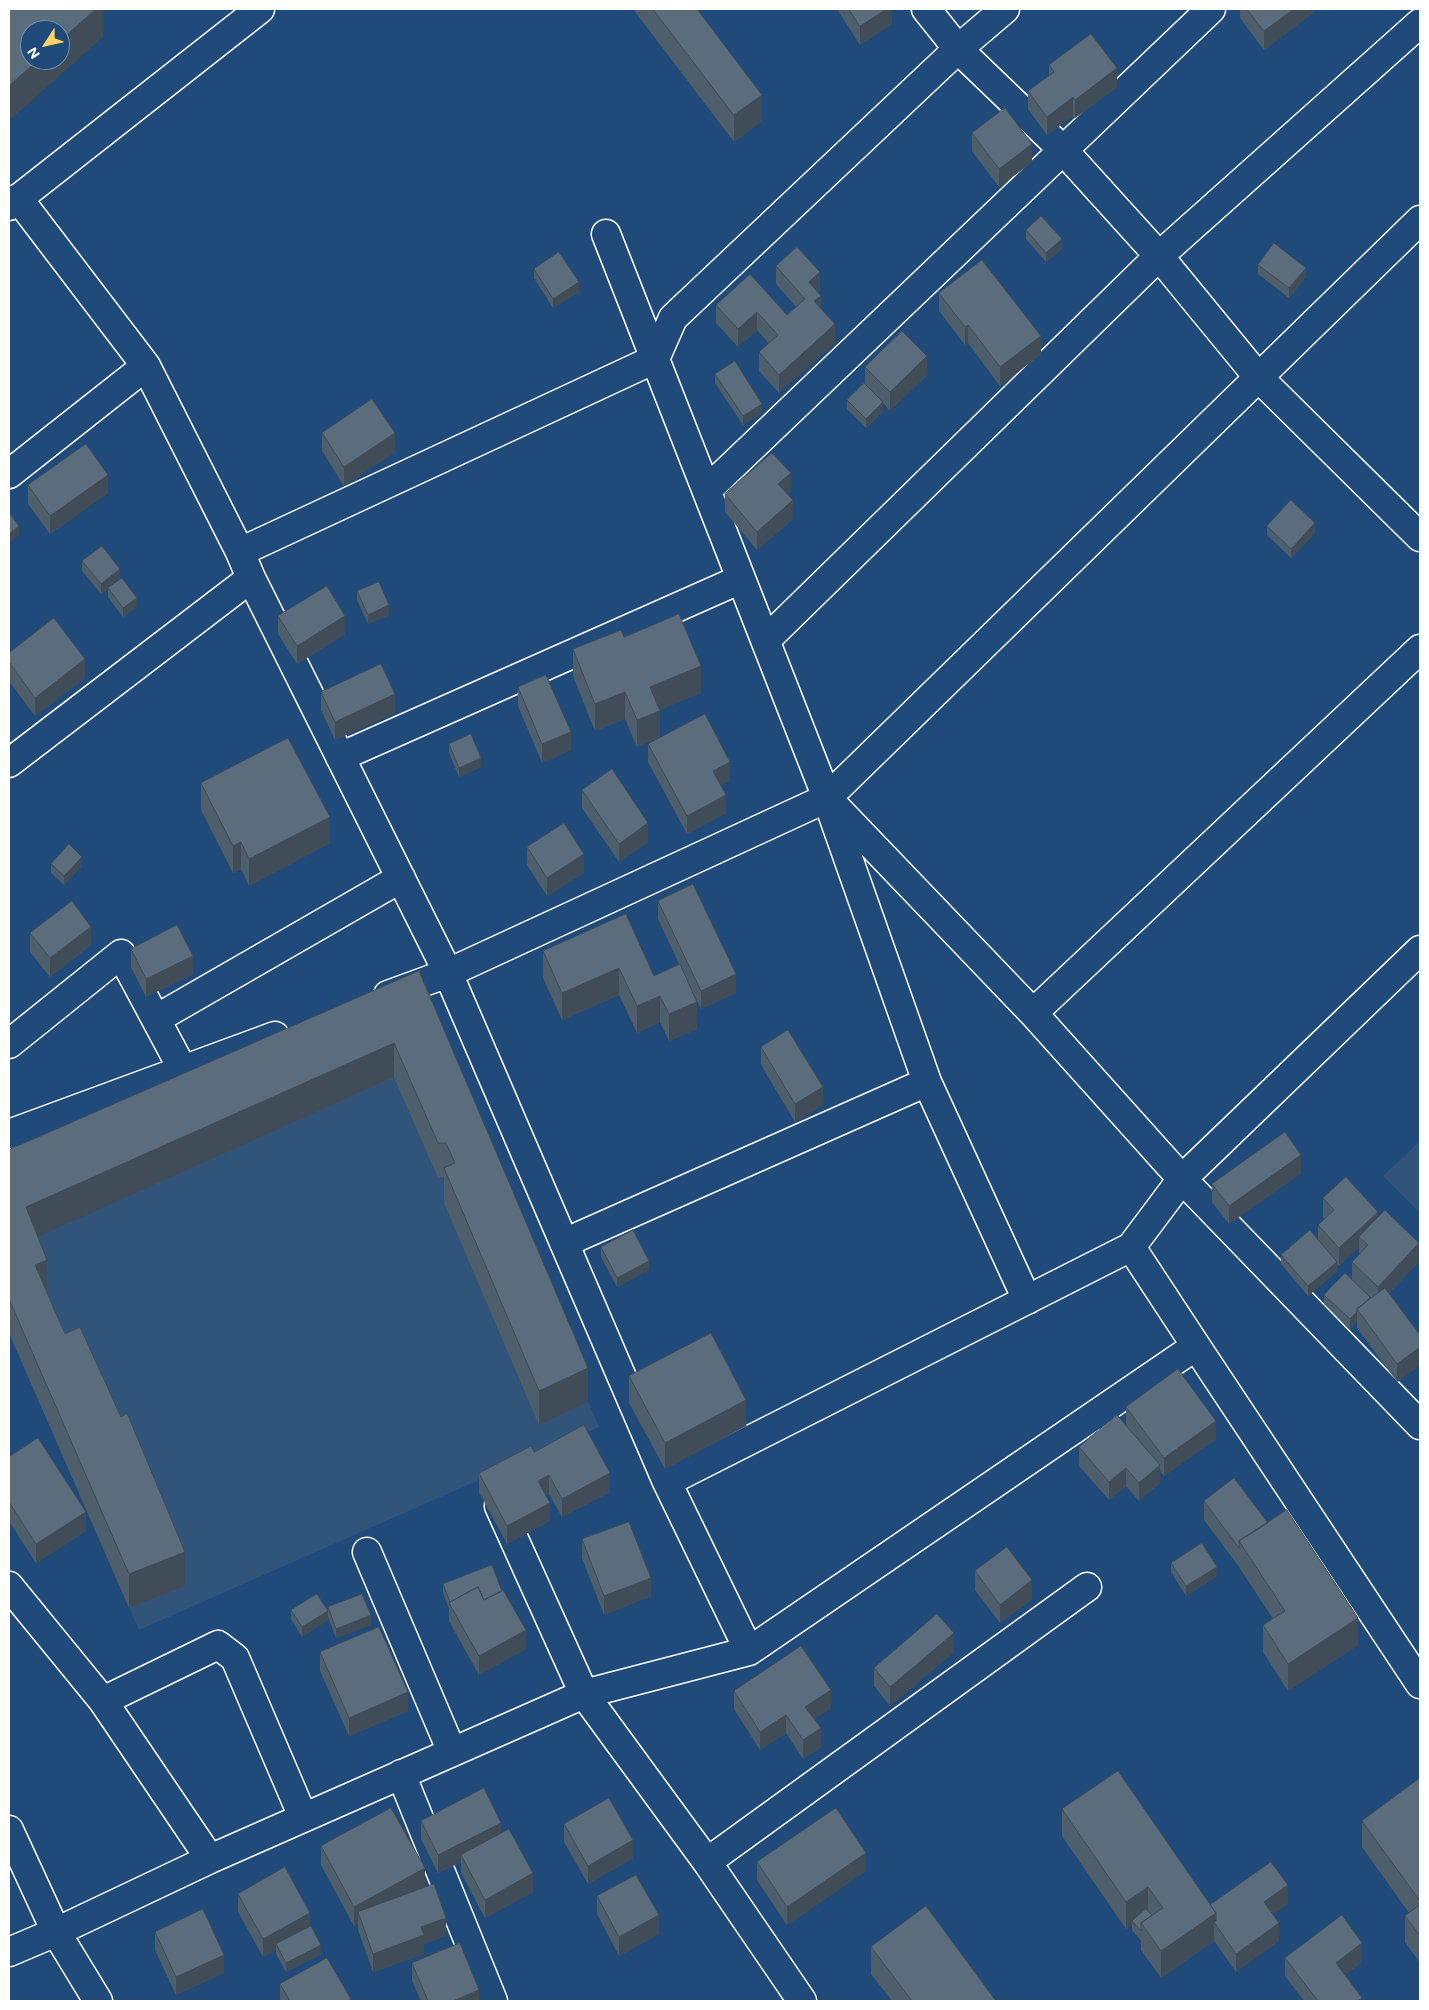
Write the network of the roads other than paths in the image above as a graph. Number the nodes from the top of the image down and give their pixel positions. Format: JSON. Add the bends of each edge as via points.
{"nodes":[{"id":1,"x":260,"y":9,"type":"edge"},
{"id":2,"x":926,"y":9,"type":"edge"},
{"id":3,"x":1005,"y":9,"type":"edge"},
{"id":4,"x":1211,"y":9,"type":"edge"},
{"id":5,"x":1420,"y":23,"type":"edge"},
{"id":6,"x":958,"y":49,"type":"junction"},
{"id":7,"x":1064,"y":150,"type":"junction"},
{"id":8,"x":14,"y":202,"type":"edge"},
{"id":9,"x":1420,"y":220,"type":"edge"},
{"id":10,"x":606,"y":234,"type":"dead end"},
{"id":11,"x":1158,"y":256,"type":"junction"},
{"id":12,"x":655,"y":359,"type":"junction"},
{"id":13,"x":146,"y":366,"type":"junction"},
{"id":14,"x":1259,"y":378,"type":"junction"},
{"id":15,"x":9,"y":474,"type":"edge"},
{"id":16,"x":707,"y":490,"type":"junction"},
{"id":17,"x":1420,"y":537,"type":"edge"},
{"id":18,"x":240,"y":552,"type":"junction"},
{"id":19,"x":251,"y":578,"type":"junction"},
{"id":20,"x":741,"y":579,"type":"junction"},
{"id":21,"x":766,"y":640,"type":"junction"},
{"id":22,"x":1420,"y":650,"type":"edge"},
{"id":23,"x":340,"y":757,"type":"junction"},
{"id":24,"x":9,"y":763,"type":"edge"},
{"id":25,"x":827,"y":798,"type":"junction"},
{"id":26,"x":401,"y":878,"type":"junction"},
{"id":27,"x":1420,"y":950,"type":"edge"},
{"id":28,"x":448,"y":973,"type":"junction"},
{"id":29,"x":366,"y":1003,"type":"edge"},
{"id":30,"x":1033,"y":1013,"type":"junction"},
{"id":31,"x":156,"y":1019,"type":"junction"},
{"id":32,"x":302,"y":1027,"type":"edge"},
{"id":33,"x":9,"y":1044,"type":"edge"},
{"id":34,"x":183,"y":1070,"type":"junction"},
{"id":35,"x":927,"y":1082,"type":"junction"},
{"id":36,"x":9,"y":1134,"type":"edge"},
{"id":37,"x":1182,"y":1179,"type":"junction"},
{"id":38,"x":564,"y":1243,"type":"junction"},
{"id":39,"x":1131,"y":1247,"type":"junction"},
{"id":40,"x":1027,"y":1300,"type":"junction"},
{"id":41,"x":1196,"y":1346,"type":"junction"},
{"id":42,"x":1420,"y":1424,"type":"edge"},
{"id":43,"x":667,"y":1482,"type":"junction"},
{"id":44,"x":494,"y":1495,"type":"edge"},
{"id":45,"x":367,"y":1552,"type":"dead end"},
{"id":46,"x":9,"y":1586,"type":"edge"},
{"id":47,"x":1087,"y":1587,"type":"dead end"},
{"id":48,"x":748,"y":1651,"type":"junction"},
{"id":49,"x":1420,"y":1684,"type":"edge"},
{"id":50,"x":584,"y":1694,"type":"junction"},
{"id":51,"x":103,"y":1702,"type":"junction"},
{"id":52,"x":452,"y":1752,"type":"junction"},
{"id":53,"x":401,"y":1774,"type":"junction"},
{"id":54,"x":303,"y":1818,"type":"junction"},
{"id":55,"x":9,"y":1830,"type":"edge"},
{"id":56,"x":210,"y":1859,"type":"junction"},
{"id":57,"x":707,"y":1862,"type":"junction"},
{"id":58,"x":56,"y":1932,"type":"junction"},
{"id":59,"x":9,"y":1952,"type":"edge"},
{"id":60,"x":98,"y":2001,"type":"edge"},
{"id":61,"x":493,"y":2001,"type":"edge"},
{"id":62,"x":802,"y":2001,"type":"edge"}],
"edges":[{"from":1,"to":8,"type":"street"},
{"from":2,"to":6,"type":"street"},
{"from":3,"to":6,"type":"street"},
{"from":4,"to":7,"type":"street"},
{"from":5,"to":11,"type":"street"},
{"from":6,"to":7,"type":"street"},
{"from":6,"to":12,"type":"street","via":[[673,318]]},
{"from":7,"to":11,"type":"street"},
{"from":7,"to":16,"type":"street"},
{"from":8,"to":13,"type":"street"},
{"from":9,"to":14,"type":"street"},
{"from":10,"to":12,"type":"street"},
{"from":11,"to":14,"type":"street"},
{"from":11,"to":21,"type":"street"},
{"from":12,"to":16,"type":"street"},
{"from":12,"to":18,"type":"street"},
{"from":13,"to":15,"type":"street"},
{"from":13,"to":18,"type":"street"},
{"from":14,"to":17,"type":"street"},
{"from":14,"to":25,"type":"street"},
{"from":16,"to":20,"type":"street"},
{"from":18,"to":19,"type":"street"},
{"from":19,"to":23,"type":"street"},
{"from":19,"to":24,"type":"street"},
{"from":20,"to":21,"type":"street"},
{"from":20,"to":23,"type":"street"},
{"from":21,"to":25,"type":"street"},
{"from":22,"to":30,"type":"street"},
{"from":23,"to":26,"type":"street"},
{"from":25,"to":28,"type":"street"},
{"from":25,"to":30,"type":"street"},
{"from":25,"to":35,"type":"street"},
{"from":26,"to":28,"type":"street"},
{"from":26,"to":31,"type":"street"},
{"from":27,"to":37,"type":"street"},
{"from":28,"to":29,"type":"street"},
{"from":28,"to":38,"type":"street"},
{"from":30,"to":37,"type":"street"},
{"from":31,"to":33,"type":"street","via":[[121,954]]},
{"from":31,"to":34,"type":"street"},
{"from":32,"to":34,"type":"street"},
{"from":34,"to":36,"type":"street"},
{"from":35,"to":38,"type":"street"},
{"from":35,"to":40,"type":"street"},
{"from":37,"to":39,"type":"street"},
{"from":37,"to":42,"type":"street"},
{"from":38,"to":43,"type":"street"},
{"from":39,"to":40,"type":"street"},
{"from":39,"to":41,"type":"street"},
{"from":40,"to":43,"type":"street"},
{"from":41,"to":48,"type":"street"},
{"from":41,"to":49,"type":"street"},
{"from":43,"to":48,"type":"street"},
{"from":44,"to":50,"type":"street"},
{"from":45,"to":52,"type":"street"},
{"from":46,"to":51,"type":"street"},
{"from":47,"to":57,"type":"street"},
{"from":48,"to":50,"type":"street"},
{"from":50,"to":52,"type":"street"},
{"from":50,"to":57,"type":"street"},
{"from":51,"to":54,"type":"street","via":[[218,1645],[235,1658]]},
{"from":51,"to":56,"type":"street"},
{"from":52,"to":53,"type":"street"},
{"from":53,"to":54,"type":"street"},
{"from":53,"to":61,"type":"street"},
{"from":54,"to":56,"type":"street"},
{"from":55,"to":58,"type":"street"},
{"from":56,"to":58,"type":"street"},
{"from":57,"to":62,"type":"street"},
{"from":58,"to":59,"type":"street"},
{"from":58,"to":60,"type":"street"}]}
